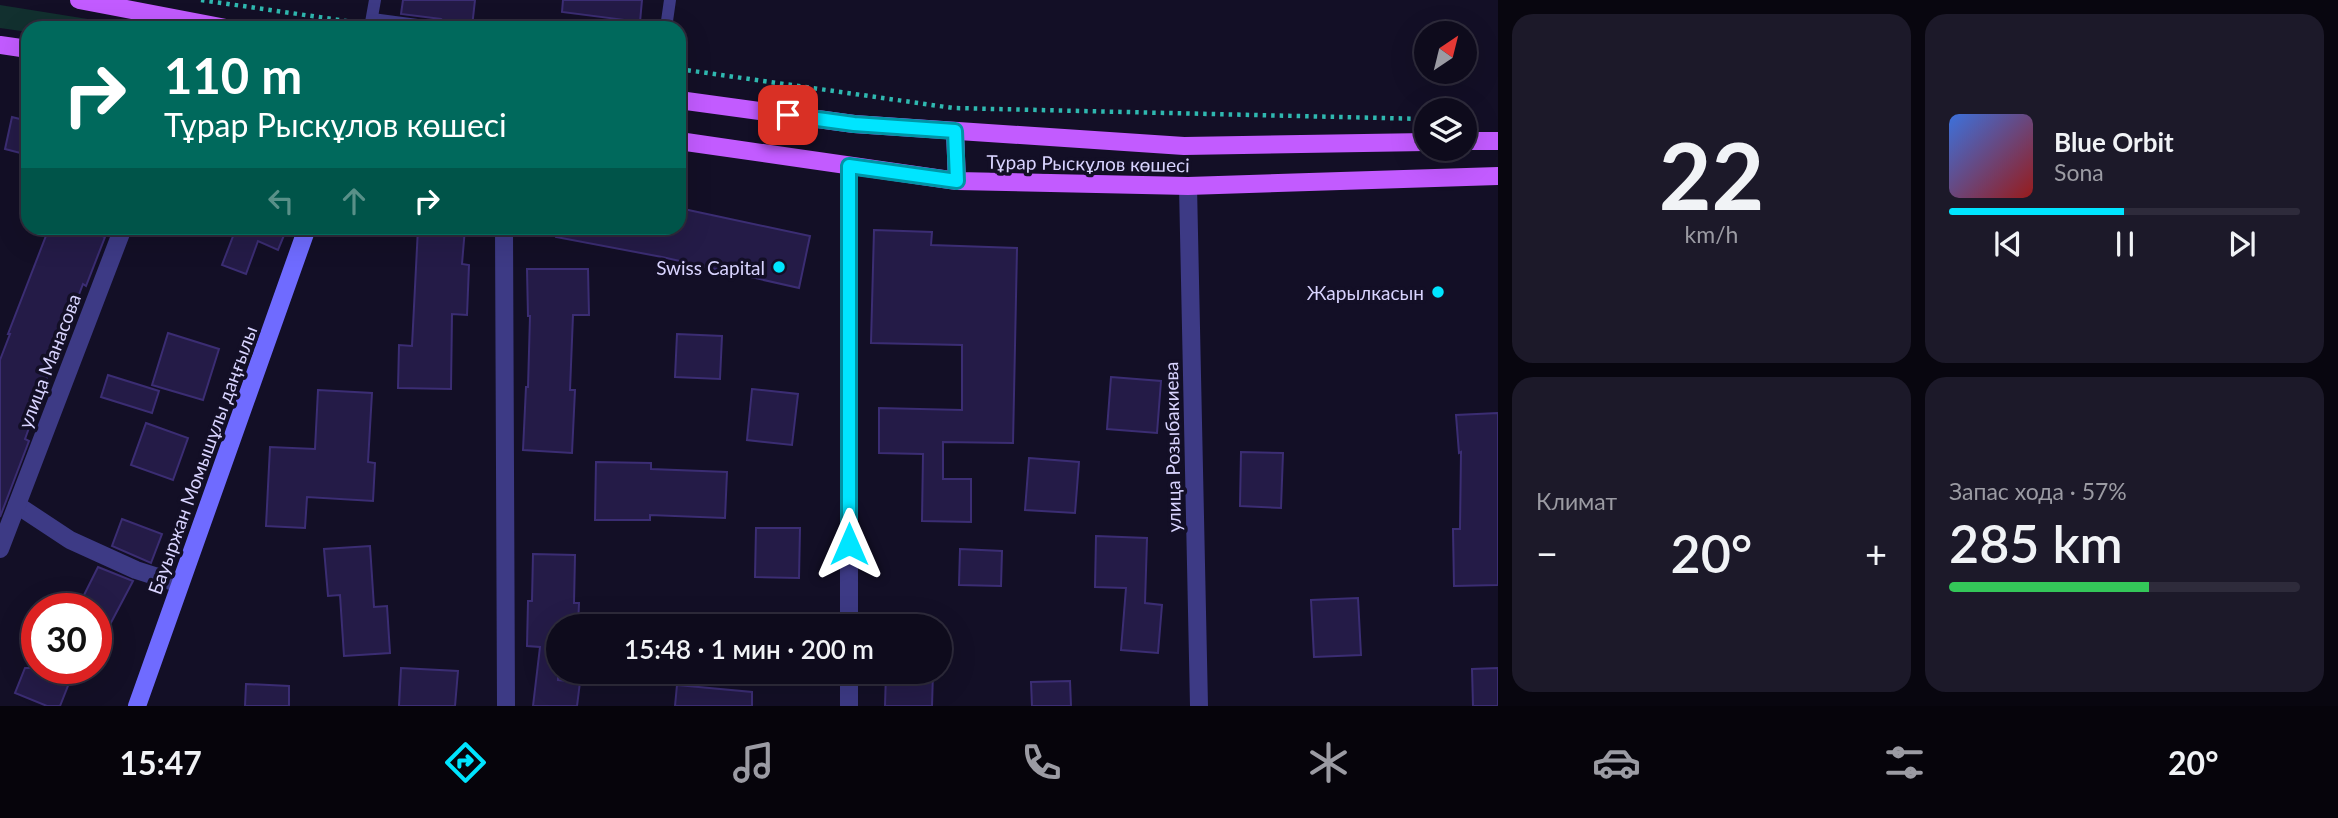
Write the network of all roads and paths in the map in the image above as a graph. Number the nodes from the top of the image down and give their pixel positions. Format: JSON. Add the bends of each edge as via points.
{"nodes":[{"id":1,"x":79,"y":0,"type":"edge"},
{"id":2,"x":201,"y":0,"type":"edge"},
{"id":3,"x":375,"y":0,"type":"edge"},
{"id":4,"x":670,"y":0,"type":"edge"},
{"id":5,"x":189,"y":21,"type":"edge"},
{"id":6,"x":350,"y":21,"type":"edge"},
{"id":7,"x":372,"y":21,"type":"edge"},
{"id":8,"x":667,"y":21,"type":"edge"},
{"id":9,"x":0,"y":44,"type":"edge"},
{"id":10,"x":21,"y":48,"type":"edge"},
{"id":11,"x":686,"y":70,"type":"edge"},
{"id":12,"x":686,"y":101,"type":"edge"},
{"id":13,"x":1414,"y":119,"type":"edge"},
{"id":14,"x":955,"y":131,"type":"junction"},
{"id":15,"x":1477,"y":141,"type":"edge"},
{"id":16,"x":1498,"y":141,"type":"edge"},
{"id":17,"x":686,"y":142,"type":"edge"},
{"id":18,"x":1414,"y":142,"type":"edge"},
{"id":19,"x":849,"y":166,"type":"junction"},
{"id":20,"x":1498,"y":176,"type":"edge"},
{"id":21,"x":957,"y":181,"type":"junction"},
{"id":22,"x":1188,"y":186,"type":"junction"},
{"id":23,"x":120,"y":235,"type":"edge"},
{"id":24,"x":305,"y":235,"type":"edge"},
{"id":25,"x":504,"y":235,"type":"edge"},
{"id":26,"x":17,"y":505,"type":"junction"},
{"id":27,"x":0,"y":549,"type":"edge"},
{"id":28,"x":180,"y":584,"type":"junction"},
{"id":29,"x":849,"y":614,"type":"edge"},
{"id":30,"x":849,"y":684,"type":"edge"},
{"id":31,"x":137,"y":706,"type":"edge"},
{"id":32,"x":506,"y":706,"type":"edge"},
{"id":33,"x":849,"y":706,"type":"edge"},
{"id":34,"x":1199,"y":706,"type":"edge"}],
"edges":[{"from":1,"to":5,"type":"main road"},
{"from":2,"to":6,"type":"path"},
{"from":3,"to":7,"type":"lane"},
{"from":4,"to":8,"type":"lane"},
{"from":9,"to":10,"type":"main road"},
{"from":11,"to":13,"type":"path","via":[[953,108]]},
{"from":12,"to":14,"type":"main road","name":"Тұрар Рыскұлов көшесі","via":[[854,124]]},
{"from":14,"to":18,"type":"main road","name":"Тұрар Рыскұлов көшесі","via":[[1184,146]]},
{"from":14,"to":21,"type":"main road"},
{"from":15,"to":16,"type":"main road"},
{"from":17,"to":19,"type":"main road","name":"Тұрар Рыскұлов көшесі"},
{"from":19,"to":21,"type":"main road","name":"Тұрар Рыскұлов көшесі"},
{"from":19,"to":29,"type":"street"},
{"from":20,"to":22,"type":"main road","name":"Тұрар Рыскұлов көшесі"},
{"from":21,"to":22,"type":"main road","name":"Тұрар Рыскұлов көшесі"},
{"from":22,"to":34,"type":"street","name":"улица Розыбакиева"},
{"from":23,"to":26,"type":"street","name":"улица Манасова"},
{"from":24,"to":28,"type":"main road","name":"Бауыржан Момышұлы даңғылы"},
{"from":25,"to":32,"type":"street"},
{"from":26,"to":27,"type":"street","name":"улица Манасова"},
{"from":26,"to":28,"type":"street","via":[[70,540]]},
{"from":28,"to":31,"type":"main road","name":"Бауыржан Момышұлы даңғылы"},
{"from":30,"to":33,"type":"street"}]}
